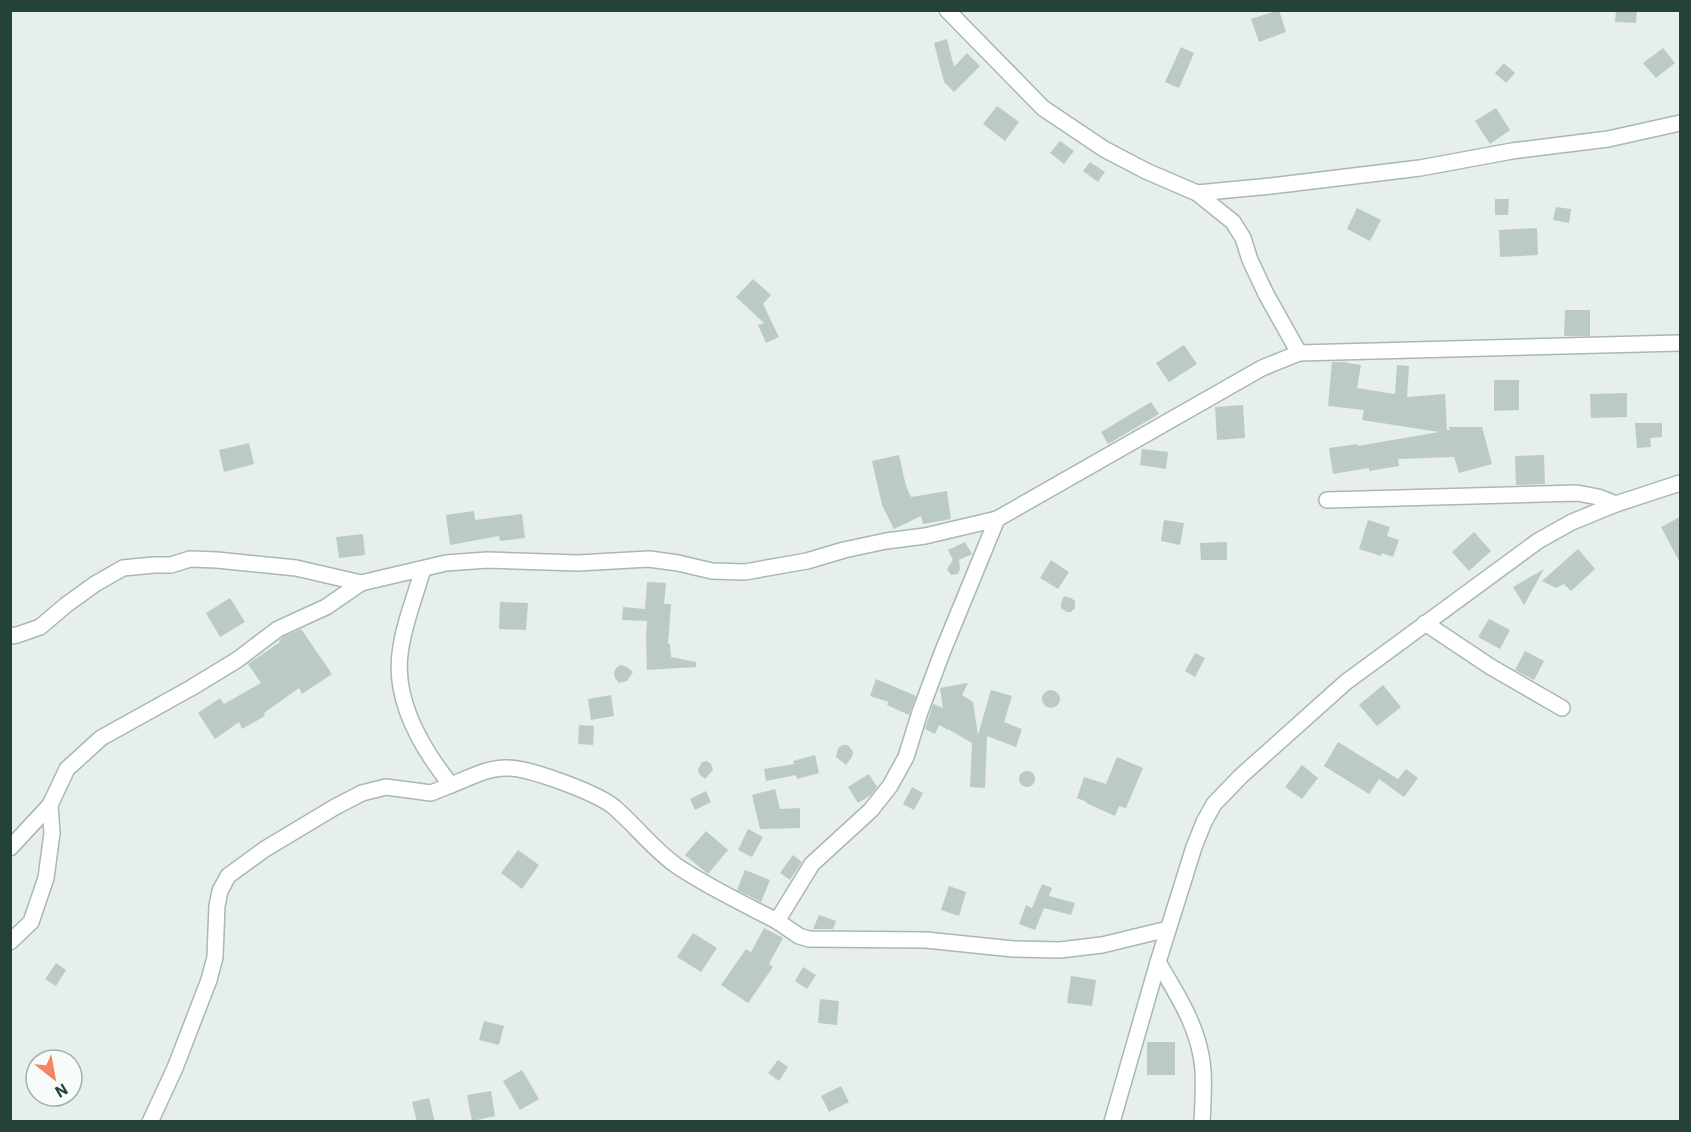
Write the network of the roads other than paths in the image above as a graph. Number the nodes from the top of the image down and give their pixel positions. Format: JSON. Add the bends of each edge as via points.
{"nodes":[{"id":1,"x":947,"y":10,"type":"edge"},
{"id":2,"x":1680,"y":123,"type":"edge"},
{"id":3,"x":1197,"y":193,"type":"junction"},
{"id":4,"x":1680,"y":343,"type":"edge"},
{"id":5,"x":1299,"y":352,"type":"junction"},
{"id":6,"x":1680,"y":483,"type":"edge"},
{"id":7,"x":1327,"y":500,"type":"dead end"},
{"id":8,"x":1616,"y":504,"type":"junction"},
{"id":9,"x":997,"y":519,"type":"junction"},
{"id":10,"x":423,"y":569,"type":"junction"},
{"id":11,"x":361,"y":583,"type":"junction"},
{"id":12,"x":1425,"y":623,"type":"junction"},
{"id":13,"x":10,"y":636,"type":"edge"},
{"id":14,"x":1562,"y":708,"type":"dead end"},
{"id":15,"x":451,"y":785,"type":"junction"},
{"id":16,"x":50,"y":806,"type":"junction"},
{"id":17,"x":10,"y":848,"type":"edge"},
{"id":18,"x":777,"y":921,"type":"junction"},
{"id":19,"x":1168,"y":929,"type":"junction"},
{"id":20,"x":10,"y":942,"type":"edge"},
{"id":21,"x":1158,"y":962,"type":"junction"},
{"id":22,"x":150,"y":1122,"type":"edge"},
{"id":23,"x":1112,"y":1122,"type":"edge"},
{"id":24,"x":1202,"y":1122,"type":"edge"}],
"edges":[{"from":1,"to":3,"type":"street","via":[[1043,108],[1104,149]]},
{"from":2,"to":3,"type":"street","via":[[1608,139],[1420,168]]},
{"from":3,"to":5,"type":"street","via":[[1233,222],[1266,294]]},
{"from":4,"to":5,"type":"street"},
{"from":5,"to":9,"type":"street","via":[[1262,368]]},
{"from":6,"to":8,"type":"street"},
{"from":7,"to":8,"type":"street","via":[[1577,493]]},
{"from":8,"to":12,"type":"street","via":[[1538,541]]},
{"from":9,"to":10,"type":"street","via":[[745,572],[712,571],[650,559],[578,563],[487,560]]},
{"from":9,"to":18,"type":"street","via":[[942,653],[906,757],[871,810],[812,864]]},
{"from":10,"to":11,"type":"street"},
{"from":10,"to":15,"type":"street","via":[[400,655],[400,680],[417,735]]},
{"from":11,"to":13,"type":"street","via":[[296,568],[217,560],[190,559],[171,565],[123,568],[95,584],[40,627]]},
{"from":11,"to":16,"type":"street","via":[[326,607],[278,629],[191,688],[101,738],[67,769]]},
{"from":12,"to":14,"type":"street"},
{"from":12,"to":19,"type":"street","via":[[1346,682],[1214,804],[1194,847]]},
{"from":15,"to":18,"type":"street","via":[[506,768],[527,771],[584,791],[612,805],[677,866]]},
{"from":15,"to":22,"type":"street","via":[[431,793],[386,788],[362,793],[265,849],[228,876],[220,891],[215,957],[209,980]]},
{"from":16,"to":17,"type":"street"},
{"from":16,"to":20,"type":"street","via":[[52,833],[46,878],[31,922]]},
{"from":18,"to":19,"type":"street","via":[[809,939],[926,940],[1036,950],[1102,945]]},
{"from":19,"to":21,"type":"street"},
{"from":21,"to":23,"type":"street"},
{"from":21,"to":24,"type":"street","via":[[1191,1021],[1198,1043],[1203,1070]]}]}
